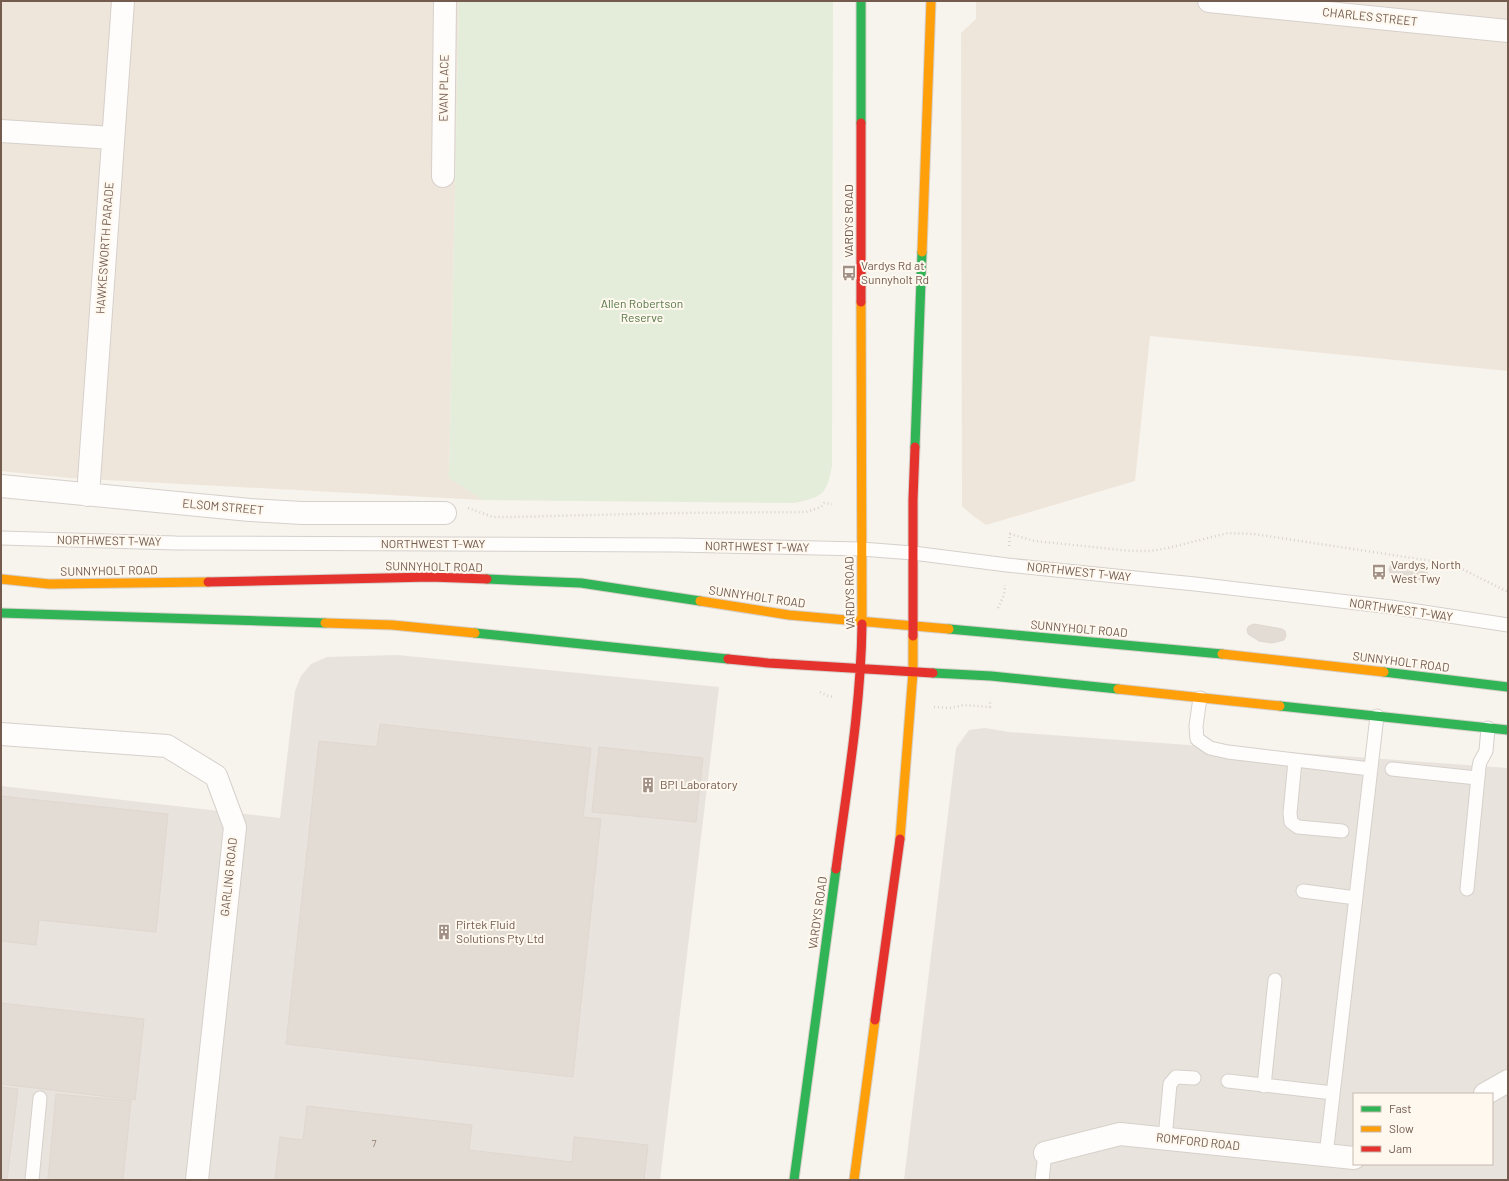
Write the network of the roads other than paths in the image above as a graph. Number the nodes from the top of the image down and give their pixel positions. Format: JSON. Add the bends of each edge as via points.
{"nodes":[{"id":1,"x":124,"y":1,"type":"edge"},
{"id":2,"x":445,"y":1,"type":"edge"},
{"id":3,"x":861,"y":1,"type":"edge"},
{"id":4,"x":931,"y":1,"type":"edge"},
{"id":5,"x":1209,"y":1,"type":"edge"},
{"id":6,"x":1380,"y":10,"type":"edge"},
{"id":7,"x":1508,"y":31,"type":"edge"},
{"id":8,"x":1,"y":131,"type":"edge"},
{"id":9,"x":113,"y":138,"type":"junction"},
{"id":10,"x":443,"y":176,"type":"dead end"},
{"id":11,"x":1,"y":486,"type":"edge"},
{"id":12,"x":88,"y":495,"type":"junction"},
{"id":13,"x":445,"y":513,"type":"road end"},
{"id":14,"x":1,"y":538,"type":"edge"},
{"id":15,"x":861,"y":549,"type":"junction"},
{"id":16,"x":913,"y":553,"type":"junction"},
{"id":17,"x":1,"y":579,"type":"edge"},
{"id":18,"x":1,"y":613,"type":"edge"},
{"id":19,"x":862,"y":622,"type":"junction"},
{"id":20,"x":1508,"y":626,"type":"edge"},
{"id":21,"x":914,"y":627,"type":"junction"},
{"id":22,"x":862,"y":668,"type":"junction"},
{"id":23,"x":913,"y":672,"type":"junction"},
{"id":24,"x":1508,"y":687,"type":"edge"},
{"id":25,"x":1200,"y":698,"type":"junction"},
{"id":26,"x":1376,"y":716,"type":"junction"},
{"id":27,"x":1488,"y":728,"type":"junction"},
{"id":28,"x":1508,"y":730,"type":"edge"},
{"id":29,"x":1,"y":734,"type":"edge"},
{"id":30,"x":1296,"y":761,"type":"junction"},
{"id":31,"x":1370,"y":769,"type":"junction"},
{"id":32,"x":1392,"y":769,"type":"dead end"},
{"id":33,"x":1478,"y":778,"type":"junction"},
{"id":34,"x":1342,"y":831,"type":"dead end"},
{"id":35,"x":1467,"y":889,"type":"dead end"},
{"id":36,"x":1303,"y":891,"type":"dead end"},
{"id":37,"x":1356,"y":898,"type":"junction"},
{"id":38,"x":1275,"y":980,"type":"dead end"},
{"id":39,"x":1194,"y":1078,"type":"dead end"},
{"id":40,"x":1508,"y":1081,"type":"edge"},
{"id":41,"x":1228,"y":1082,"type":"dead end"},
{"id":42,"x":1264,"y":1086,"type":"junction"},
{"id":43,"x":1333,"y":1093,"type":"junction"},
{"id":44,"x":1487,"y":1093,"type":"edge"},
{"id":45,"x":40,"y":1098,"type":"dead end"},
{"id":46,"x":1164,"y":1138,"type":"junction"},
{"id":47,"x":1045,"y":1154,"type":"joint"},
{"id":48,"x":1326,"y":1155,"type":"junction"},
{"id":49,"x":1353,"y":1158,"type":"edge"},
{"id":50,"x":32,"y":1180,"type":"edge"},
{"id":51,"x":197,"y":1180,"type":"edge"},
{"id":52,"x":794,"y":1180,"type":"edge"},
{"id":53,"x":854,"y":1180,"type":"edge"},
{"id":54,"x":1042,"y":1180,"type":"edge"}],
"edges":[{"from":1,"to":9,"type":"street","name":"HAWKESWORTH PARADE"},
{"from":2,"to":10,"type":"street","name":"EVAN PLACE"},
{"from":3,"to":15,"type":"main road","name":"VARDYS ROAD"},
{"from":4,"to":16,"type":"main road"},
{"from":5,"to":6,"type":"street","name":"CHARLES STREET"},
{"from":6,"to":7,"type":"street","name":"CHARLES STREET"},
{"from":8,"to":9,"type":"street"},
{"from":9,"to":12,"type":"street","name":"HAWKESWORTH PARADE"},
{"from":11,"to":12,"type":"street","name":"ELSOM STREET"},
{"from":12,"to":13,"type":"street","name":"ELSOM STREET","via":[[302,513]]},
{"from":14,"to":15,"type":"lane","name":"NORTHWEST T-WAY","via":[[176,543],[677,545]]},
{"from":15,"to":16,"type":"lane","name":"NORTHWEST T-WAY"},
{"from":15,"to":19,"type":"main road","name":"VARDYS ROAD"},
{"from":16,"to":20,"type":"lane","name":"NORTHWEST T-WAY","via":[[1391,607]]},
{"from":16,"to":21,"type":"main road"},
{"from":17,"to":19,"type":"main road","name":"SUNNYHOLT ROAD","via":[[57,584],[430,577],[581,583],[789,615]]},
{"from":18,"to":22,"type":"main road","via":[[392,625],[768,663]]},
{"from":19,"to":21,"type":"main road","name":"SUNNYHOLT ROAD"},
{"from":19,"to":22,"type":"main road","name":"VARDYS ROAD"},
{"from":21,"to":23,"type":"main road"},
{"from":21,"to":24,"type":"main road","name":"SUNNYHOLT ROAD","via":[[1257,656]]},
{"from":22,"to":23,"type":"main road"},
{"from":22,"to":52,"type":"main road","name":"VARDYS ROAD"},
{"from":23,"to":25,"type":"main road","via":[[991,676]]},
{"from":23,"to":53,"type":"main road","via":[[901,829]]},
{"from":25,"to":26,"type":"main road"},
{"from":25,"to":30,"type":"lane","via":[[1196,731],[1198,739],[1210,748]]},
{"from":26,"to":27,"type":"main road"},
{"from":26,"to":31,"type":"lane"},
{"from":27,"to":28,"type":"main road"},
{"from":27,"to":33,"type":"lane","via":[[1486,751],[1480,762]]},
{"from":29,"to":51,"type":"street","name":"GARLING ROAD","via":[[167,746],[216,776],[235,827]]},
{"from":30,"to":31,"type":"lane"},
{"from":30,"to":34,"type":"lane","via":[[1291,822],[1298,827]]},
{"from":31,"to":37,"type":"lane"},
{"from":32,"to":33,"type":"lane"},
{"from":33,"to":35,"type":"lane"},
{"from":36,"to":37,"type":"lane"},
{"from":37,"to":43,"type":"lane"},
{"from":38,"to":42,"type":"lane"},
{"from":39,"to":46,"type":"lane","via":[[1176,1077],[1170,1084]]},
{"from":40,"to":44,"type":"street"},
{"from":41,"to":42,"type":"lane"},
{"from":42,"to":43,"type":"lane"},
{"from":43,"to":48,"type":"lane"},
{"from":45,"to":50,"type":"lane"},
{"from":46,"to":47,"type":"street","name":"ROMFORD ROAD","via":[[1120,1134]]},
{"from":46,"to":48,"type":"street","name":"ROMFORD ROAD"},
{"from":47,"to":54,"type":"lane"},
{"from":48,"to":49,"type":"street","name":"ROMFORD ROAD"}]}
